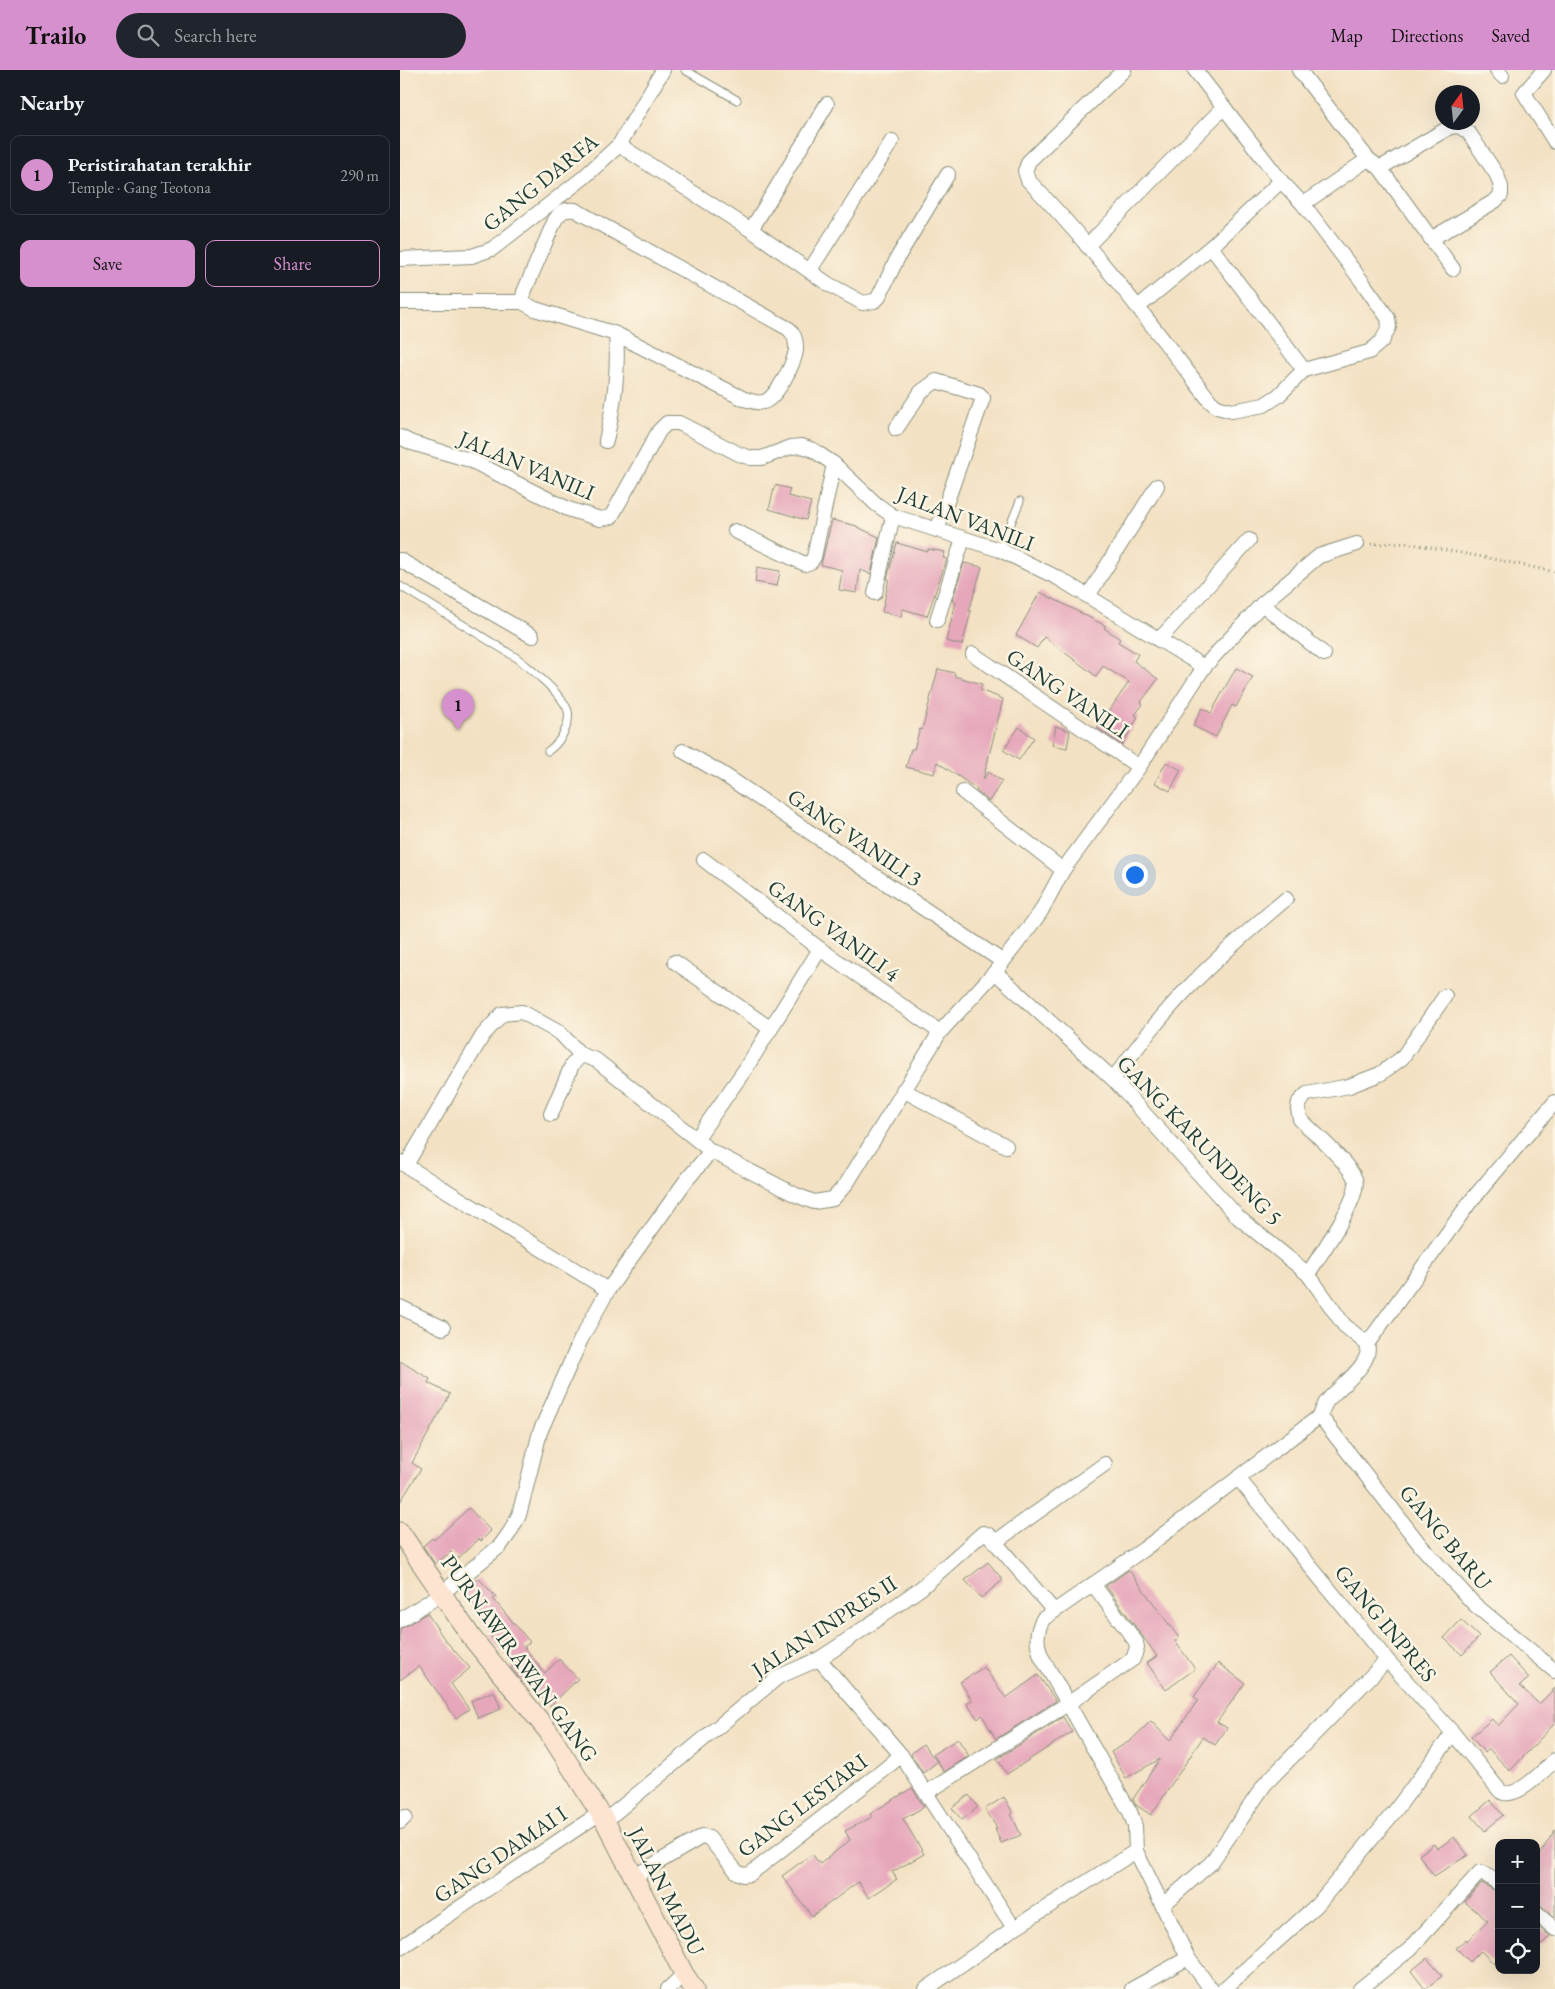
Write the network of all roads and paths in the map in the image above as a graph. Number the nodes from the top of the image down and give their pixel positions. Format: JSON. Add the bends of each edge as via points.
{"nodes":[{"id":1,"x":663,"y":70,"type":"edge"},
{"id":2,"x":685,"y":70,"type":"edge"},
{"id":3,"x":1124,"y":70,"type":"edge"},
{"id":4,"x":1195,"y":70,"type":"edge"},
{"id":5,"x":1299,"y":70,"type":"edge"},
{"id":6,"x":1544,"y":70,"type":"edge"},
{"id":7,"x":737,"y":100,"type":"dead end"},
{"id":8,"x":827,"y":104,"type":"dead end"},
{"id":9,"x":1224,"y":107,"type":"junction"},
{"id":10,"x":892,"y":141,"type":"dead end"},
{"id":11,"x":1555,"y":142,"type":"edge"},
{"id":12,"x":619,"y":145,"type":"junction"},
{"id":13,"x":1368,"y":158,"type":"junction"},
{"id":14,"x":1380,"y":168,"type":"junction"},
{"id":15,"x":948,"y":174,"type":"dead end"},
{"id":16,"x":1281,"y":181,"type":"junction"},
{"id":17,"x":1303,"y":204,"type":"junction"},
{"id":18,"x":752,"y":230,"type":"junction"},
{"id":19,"x":1431,"y":239,"type":"junction"},
{"id":20,"x":1087,"y":246,"type":"junction"},
{"id":21,"x":1211,"y":247,"type":"junction"},
{"id":22,"x":400,"y":259,"type":"edge"},
{"id":23,"x":1453,"y":269,"type":"dead end"},
{"id":24,"x":810,"y":270,"type":"junction"},
{"id":25,"x":400,"y":302,"type":"edge"},
{"id":26,"x":522,"y":302,"type":"junction"},
{"id":27,"x":1138,"y":308,"type":"junction"},
{"id":28,"x":616,"y":334,"type":"junction"},
{"id":29,"x":1304,"y":370,"type":"junction"},
{"id":30,"x":896,"y":429,"type":"dead end"},
{"id":31,"x":400,"y":437,"type":"edge"},
{"id":32,"x":606,"y":440,"type":"dead end"},
{"id":33,"x":834,"y":464,"type":"junction"},
{"id":34,"x":1156,"y":486,"type":"dead end"},
{"id":35,"x":1020,"y":500,"type":"dead end"},
{"id":36,"x":893,"y":516,"type":"junction"},
{"id":37,"x":938,"y":530,"type":"junction"},
{"id":38,"x":735,"y":531,"type":"dead end"},
{"id":39,"x":963,"y":539,"type":"junction"},
{"id":40,"x":1249,"y":540,"type":"dead end"},
{"id":41,"x":1356,"y":544,"type":"joint"},
{"id":42,"x":1000,"y":550,"type":"junction"},
{"id":43,"x":400,"y":560,"type":"edge"},
{"id":44,"x":1555,"y":572,"type":"edge"},
{"id":45,"x":400,"y":586,"type":"edge"},
{"id":46,"x":875,"y":592,"type":"dead end"},
{"id":47,"x":1088,"y":596,"type":"junction"},
{"id":48,"x":1262,"y":604,"type":"junction"},
{"id":49,"x":937,"y":620,"type":"dead end"},
{"id":50,"x":532,"y":636,"type":"dead end"},
{"id":51,"x":1159,"y":640,"type":"junction"},
{"id":52,"x":973,"y":654,"type":"dead end"},
{"id":53,"x":1324,"y":654,"type":"dead end"},
{"id":54,"x":1204,"y":667,"type":"junction"},
{"id":55,"x":548,"y":751,"type":"dead end"},
{"id":56,"x":684,"y":751,"type":"dead end"},
{"id":57,"x":1139,"y":767,"type":"junction"},
{"id":58,"x":963,"y":792,"type":"dead end"},
{"id":59,"x":704,"y":860,"type":"dead end"},
{"id":60,"x":1063,"y":870,"type":"junction"},
{"id":61,"x":1286,"y":899,"type":"dead end"},
{"id":62,"x":820,"y":949,"type":"junction"},
{"id":63,"x":674,"y":962,"type":"dead end"},
{"id":64,"x":998,"y":966,"type":"junction"},
{"id":65,"x":1446,"y":996,"type":"dead end"},
{"id":66,"x":771,"y":1029,"type":"junction"},
{"id":67,"x":940,"y":1032,"type":"junction"},
{"id":68,"x":581,"y":1055,"type":"junction"},
{"id":69,"x":1113,"y":1079,"type":"junction"},
{"id":70,"x":903,"y":1090,"type":"junction"},
{"id":71,"x":1555,"y":1102,"type":"edge"},
{"id":72,"x":550,"y":1114,"type":"dead end"},
{"id":73,"x":697,"y":1138,"type":"junction"},
{"id":74,"x":1006,"y":1146,"type":"dead end"},
{"id":75,"x":711,"y":1151,"type":"junction"},
{"id":76,"x":403,"y":1164,"type":"edge"},
{"id":77,"x":1308,"y":1274,"type":"junction"},
{"id":78,"x":608,"y":1290,"type":"junction"},
{"id":79,"x":400,"y":1307,"type":"edge"},
{"id":80,"x":444,"y":1328,"type":"dead end"},
{"id":81,"x":1367,"y":1344,"type":"junction"},
{"id":82,"x":1320,"y":1416,"type":"junction"},
{"id":83,"x":1105,"y":1464,"type":"dead end"},
{"id":84,"x":1238,"y":1478,"type":"junction"},
{"id":85,"x":400,"y":1532,"type":"edge"},
{"id":86,"x":994,"y":1542,"type":"junction"},
{"id":87,"x":1093,"y":1584,"type":"junction"},
{"id":88,"x":441,"y":1594,"type":"junction"},
{"id":89,"x":1054,"y":1611,"type":"junction"},
{"id":90,"x":400,"y":1620,"type":"edge"},
{"id":91,"x":819,"y":1659,"type":"junction"},
{"id":92,"x":1386,"y":1660,"type":"junction"},
{"id":93,"x":1555,"y":1671,"type":"edge"},
{"id":94,"x":1069,"y":1703,"type":"junction"},
{"id":95,"x":1453,"y":1733,"type":"junction"},
{"id":96,"x":901,"y":1755,"type":"junction"},
{"id":97,"x":1555,"y":1760,"type":"edge"},
{"id":98,"x":926,"y":1793,"type":"junction"},
{"id":99,"x":603,"y":1817,"type":"junction"},
{"id":100,"x":1136,"y":1851,"type":"junction"},
{"id":101,"x":633,"y":1877,"type":"junction"},
{"id":102,"x":1495,"y":1881,"type":"edge"},
{"id":103,"x":1163,"y":1905,"type":"junction"},
{"id":104,"x":1540,"y":1916,"type":"edge"},
{"id":105,"x":1014,"y":1928,"type":"junction"},
{"id":106,"x":1555,"y":1929,"type":"edge"},
{"id":107,"x":400,"y":1948,"type":"edge"},
{"id":108,"x":1188,"y":1958,"type":"junction"},
{"id":109,"x":689,"y":1982,"type":"edge"},
{"id":110,"x":668,"y":1989,"type":"edge"},
{"id":111,"x":926,"y":1989,"type":"edge"},
{"id":112,"x":1132,"y":1989,"type":"edge"},
{"id":113,"x":1212,"y":1989,"type":"edge"},
{"id":114,"x":1224,"y":1989,"type":"edge"},
{"id":115,"x":1360,"y":1989,"type":"edge"}],
"edges":[{"from":1,"to":12,"type":"street","name":"GANG DARFA"},
{"from":2,"to":7,"type":"lane"},
{"from":3,"to":20,"type":"street","via":[[1029,161],[1025,171],[1028,180]]},
{"from":4,"to":9,"type":"street"},
{"from":5,"to":13,"type":"street"},
{"from":6,"to":11,"type":"street","via":[[1524,93]]},
{"from":8,"to":18,"type":"street"},
{"from":9,"to":16,"type":"street"},
{"from":9,"to":20,"type":"street"},
{"from":10,"to":24,"type":"street"},
{"from":12,"to":18,"type":"street"},
{"from":12,"to":22,"type":"street","name":"GANG DARFA","via":[[583,178],[492,249],[472,256]]},
{"from":13,"to":14,"type":"street"},
{"from":13,"to":17,"type":"street"},
{"from":14,"to":19,"type":"street"},
{"from":14,"to":19,"type":"street","via":[[1450,127],[1458,126],[1469,133],[1497,175],[1501,195]]},
{"from":15,"to":24,"type":"street","via":[[874,301],[863,303]]},
{"from":16,"to":17,"type":"street"},
{"from":16,"to":21,"type":"street"},
{"from":17,"to":29,"type":"street","via":[[1388,318],[1389,327],[1382,341],[1369,352]]},
{"from":18,"to":24,"type":"street"},
{"from":19,"to":23,"type":"street"},
{"from":20,"to":27,"type":"street"},
{"from":21,"to":27,"type":"street"},
{"from":21,"to":29,"type":"street"},
{"from":25,"to":26,"type":"street"},
{"from":26,"to":28,"type":"street"},
{"from":26,"to":28,"type":"street","via":[[555,220],[561,212],[575,210],[789,329],[795,337],[796,352],[788,374],[770,399],[757,402],[744,399]]},
{"from":27,"to":29,"type":"street","via":[[1217,407],[1232,411],[1264,405]]},
{"from":28,"to":32,"type":"street","via":[[615,400]]},
{"from":30,"to":37,"type":"street","via":[[921,392],[936,381],[983,398]]},
{"from":31,"to":33,"type":"street","name":"JALAN VANILI","via":[[470,460],[568,509],[600,519],[611,517],[659,431],[672,422],[752,458],[802,446]]},
{"from":33,"to":36,"type":"street","name":"JALAN VANILI"},
{"from":33,"to":38,"type":"street","via":[[814,557],[810,562],[805,564]]},
{"from":34,"to":47,"type":"street"},
{"from":35,"to":42,"type":"lane"},
{"from":36,"to":37,"type":"street","name":"JALAN VANILI"},
{"from":36,"to":46,"type":"street"},
{"from":37,"to":39,"type":"street","name":"JALAN VANILI"},
{"from":39,"to":42,"type":"street","name":"JALAN VANILI"},
{"from":39,"to":49,"type":"street"},
{"from":40,"to":51,"type":"street"},
{"from":41,"to":44,"type":"path","via":[[1406,544]]},
{"from":41,"to":48,"type":"street","via":[[1319,556]]},
{"from":42,"to":47,"type":"street","name":"JALAN VANILI"},
{"from":43,"to":50,"type":"street"},
{"from":45,"to":55,"type":"lane","via":[[517,658],[558,696],[568,711],[566,724],[562,736]]},
{"from":47,"to":51,"type":"street","name":"JALAN VANILI"},
{"from":48,"to":53,"type":"street"},
{"from":48,"to":54,"type":"street"},
{"from":51,"to":54,"type":"street","name":"JALAN VANILI"},
{"from":52,"to":57,"type":"street","name":"GANG VANILI"},
{"from":54,"to":57,"type":"street"},
{"from":56,"to":64,"type":"street","name":"GANG VANILI 3","via":[[723,774]]},
{"from":57,"to":60,"type":"street"},
{"from":58,"to":60,"type":"street"},
{"from":59,"to":62,"type":"street","name":"GANG VANILI 4"},
{"from":60,"to":64,"type":"street","via":[[1040,912]]},
{"from":61,"to":69,"type":"street","via":[[1191,984]]},
{"from":62,"to":66,"type":"street"},
{"from":62,"to":67,"type":"street","name":"GANG VANILI 4"},
{"from":63,"to":66,"type":"street"},
{"from":64,"to":67,"type":"street"},
{"from":64,"to":69,"type":"street","name":"GANG KARUNDENG 5"},
{"from":65,"to":77,"type":"street","via":[[1402,1058],[1380,1074],[1349,1086],[1307,1094],[1299,1102],[1300,1119],[1344,1164],[1356,1185],[1352,1202]]},
{"from":66,"to":73,"type":"street"},
{"from":67,"to":70,"type":"street"},
{"from":68,"to":72,"type":"street","via":[[572,1065]]},
{"from":68,"to":73,"type":"street","via":[[596,1060]]},
{"from":68,"to":76,"type":"street","via":[[560,1034],[522,1012],[502,1014],[484,1035]]},
{"from":69,"to":77,"type":"street","name":"GANG KARUNDENG 5","via":[[1238,1217]]},
{"from":70,"to":74,"type":"street"},
{"from":70,"to":75,"type":"street","via":[[847,1183],[833,1199],[814,1202],[796,1195]]},
{"from":71,"to":81,"type":"street","via":[[1470,1202]]},
{"from":73,"to":75,"type":"street"},
{"from":75,"to":78,"type":"street","via":[[684,1182]]},
{"from":76,"to":78,"type":"street"},
{"from":77,"to":81,"type":"street","name":"GANG KARUNDENG 5","via":[[1344,1325]]},
{"from":78,"to":88,"type":"street","via":[[581,1339],[540,1432],[519,1515],[510,1532],[500,1546]]},
{"from":79,"to":80,"type":"street"},
{"from":81,"to":82,"type":"street","via":[[1365,1361],[1326,1402]]},
{"from":82,"to":84,"type":"street"},
{"from":82,"to":93,"type":"street","name":"GANG BARU","via":[[1421,1546],[1474,1604]]},
{"from":83,"to":86,"type":"street"},
{"from":84,"to":87,"type":"street"},
{"from":84,"to":92,"type":"street","name":"GANG INPRES"},
{"from":85,"to":88,"type":"street","name":"PURNAWIRAWAN GANG"},
{"from":86,"to":89,"type":"street"},
{"from":86,"to":91,"type":"street","name":"JALAN INPRES II","via":[[989,1535],[981,1534],[921,1588]]},
{"from":87,"to":89,"type":"street"},
{"from":87,"to":94,"type":"street","via":[[1136,1642],[1137,1648],[1129,1664]]},
{"from":88,"to":90,"type":"street"},
{"from":88,"to":99,"type":"street","name":"PURNAWIRAWAN GANG","via":[[472,1638],[548,1730]]},
{"from":89,"to":94,"type":"street","via":[[1043,1619],[1037,1629],[1037,1644]]},
{"from":91,"to":96,"type":"street"},
{"from":91,"to":99,"type":"street","name":"JALAN INPRES II","via":[[778,1677]]},
{"from":92,"to":95,"type":"street","name":"GANG INPRES"},
{"from":92,"to":103,"type":"street","via":[[1265,1784],[1211,1863]]},
{"from":94,"to":98,"type":"street"},
{"from":94,"to":100,"type":"street","via":[[1134,1821]]},
{"from":95,"to":97,"type":"street","name":"GANG INPRES","via":[[1503,1794],[1518,1792]]},
{"from":95,"to":114,"type":"street","via":[[1401,1803],[1317,1905]]},
{"from":96,"to":98,"type":"street"},
{"from":96,"to":101,"type":"street","name":"GANG LESTARI","via":[[750,1874],[737,1872],[710,1838],[703,1836]]},
{"from":98,"to":105,"type":"street"},
{"from":99,"to":101,"type":"street","name":"JALAN MADU"},
{"from":99,"to":107,"type":"street","name":"GANG DAMAI I"},
{"from":100,"to":103,"type":"street"},
{"from":100,"to":105,"type":"street"},
{"from":101,"to":109,"type":"street","name":"JALAN MADU"},
{"from":102,"to":115,"type":"street","via":[[1480,1872],[1410,1949]]},
{"from":103,"to":108,"type":"street"},
{"from":104,"to":106,"type":"street"},
{"from":105,"to":111,"type":"street"},
{"from":108,"to":112,"type":"street"},
{"from":108,"to":113,"type":"street"},
{"from":109,"to":110,"type":"street"}]}
